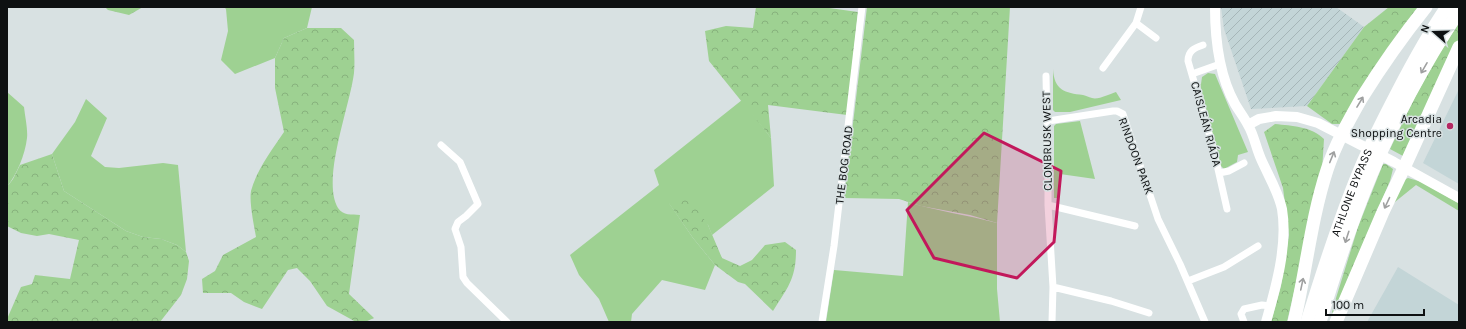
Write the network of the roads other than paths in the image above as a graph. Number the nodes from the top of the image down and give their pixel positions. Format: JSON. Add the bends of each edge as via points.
{"nodes":[{"id":1,"x":862,"y":7,"type":"edge"},
{"id":2,"x":1141,"y":7,"type":"edge"},
{"id":3,"x":1215,"y":7,"type":"edge"},
{"id":4,"x":1426,"y":7,"type":"edge"},
{"id":5,"x":1448,"y":7,"type":"edge"},
{"id":6,"x":1459,"y":11,"type":"edge"},
{"id":7,"x":1136,"y":23,"type":"junction"},
{"id":8,"x":1156,"y":38,"type":"dead end"},
{"id":9,"x":1203,"y":45,"type":"dead end"},
{"id":10,"x":1459,"y":48,"type":"edge"},
{"id":11,"x":1220,"y":64,"type":"junction"},
{"id":12,"x":1103,"y":68,"type":"dead end"},
{"id":13,"x":1192,"y":74,"type":"junction"},
{"id":14,"x":1046,"y":76,"type":"dead end"},
{"id":15,"x":1048,"y":121,"type":"junction"},
{"id":16,"x":1248,"y":125,"type":"junction"},
{"id":17,"x":1386,"y":127,"type":"junction"},
{"id":18,"x":1341,"y":136,"type":"junction"},
{"id":19,"x":441,"y":145,"type":"dead end"},
{"id":20,"x":1244,"y":163,"type":"dead end"},
{"id":21,"x":1404,"y":168,"type":"junction"},
{"id":22,"x":1366,"y":170,"type":"junction"},
{"id":23,"x":1219,"y":173,"type":"junction"},
{"id":24,"x":1459,"y":198,"type":"edge"},
{"id":25,"x":1048,"y":205,"type":"junction"},
{"id":26,"x":1226,"y":209,"type":"dead end"},
{"id":27,"x":1135,"y":226,"type":"dead end"},
{"id":28,"x":1258,"y":246,"type":"dead end"},
{"id":29,"x":1188,"y":281,"type":"junction"},
{"id":30,"x":1053,"y":287,"type":"junction"},
{"id":31,"x":1270,"y":306,"type":"junction"},
{"id":32,"x":1149,"y":313,"type":"dead end"},
{"id":33,"x":507,"y":322,"type":"edge"},
{"id":34,"x":822,"y":322,"type":"edge"},
{"id":35,"x":1052,"y":322,"type":"edge"},
{"id":36,"x":1205,"y":322,"type":"edge"},
{"id":37,"x":1244,"y":322,"type":"edge"},
{"id":38,"x":1266,"y":322,"type":"edge"},
{"id":39,"x":1294,"y":322,"type":"edge"},
{"id":40,"x":1307,"y":322,"type":"edge"},
{"id":41,"x":1320,"y":322,"type":"edge"},
{"id":42,"x":1336,"y":322,"type":"edge"}],
"edges":[{"from":1,"to":34,"type":"street","name":"THE BOG ROAD","via":[[835,238]]},
{"from":2,"to":7,"type":"street"},
{"from":3,"to":11,"type":"street"},
{"from":18,"to":4,"type":"highway","one_way":true,"via":[[1381,68]]},
{"from":5,"to":17,"type":"highway","name":"ATHLONE BYPASS","via":[[1437,21],[1410,69]]},
{"from":6,"to":17,"type":"highway","name":"ATHLONE BYPASS","one_way":true},
{"from":7,"to":8,"type":"street"},
{"from":7,"to":12,"type":"street"},
{"from":9,"to":13,"type":"street","name":"CAISLEÁN RIÁDA","via":[[1193,49],[1188,56]]},
{"from":10,"to":21,"type":"highway"},
{"from":11,"to":13,"type":"street","name":"CAISLEÁN RIÁDA"},
{"from":11,"to":16,"type":"street","via":[[1235,103]]},
{"from":13,"to":23,"type":"street","name":"CAISLEÁN RIÁDA"},
{"from":14,"to":15,"type":"street","name":"CLONBRUSK WEST"},
{"from":15,"to":25,"type":"street","name":"CLONBRUSK WEST"},
{"from":15,"to":29,"type":"street","name":"RINDOON PARK","via":[[1113,111],[1123,114],[1158,219]]},
{"from":16,"to":18,"type":"street","via":[[1259,119],[1276,116],[1296,117],[1318,123]]},
{"from":16,"to":31,"type":"street","via":[[1278,196],[1283,218],[1283,246]]},
{"from":17,"to":22,"type":"highway","name":"ATHLONE BYPASS"},
{"from":18,"to":21,"type":"street"},
{"from":39,"to":18,"type":"highway","one_way":true,"via":[[1326,171]]},
{"from":19,"to":33,"type":"street","via":[[460,162],[478,204],[458,222],[455,229],[461,247],[463,277],[467,284]]},
{"from":20,"to":23,"type":"street","name":"CAISLEÁN RIÁDA"},
{"from":21,"to":24,"type":"street"},
{"from":21,"to":42,"type":"highway","one_way":true,"via":[[1382,212]]},
{"from":22,"to":40,"type":"highway","name":"ATHLONE BYPASS","via":[[1342,216]]},
{"from":22,"to":41,"type":"highway","name":"ATHLONE BYPASS","one_way":true},
{"from":23,"to":26,"type":"street","name":"CAISLEÁN RIÁDA"},
{"from":25,"to":27,"type":"street","name":"CLONBRUSK WEST"},
{"from":25,"to":30,"type":"street","name":"CLONBRUSK WEST"},
{"from":28,"to":29,"type":"street","via":[[1224,267]]},
{"from":29,"to":36,"type":"street"},
{"from":30,"to":32,"type":"street"},
{"from":30,"to":35,"type":"street","name":"CLONBRUSK WEST"},
{"from":31,"to":37,"type":"street","via":[[1244,309],[1241,314]]},
{"from":31,"to":38,"type":"street"}]}
